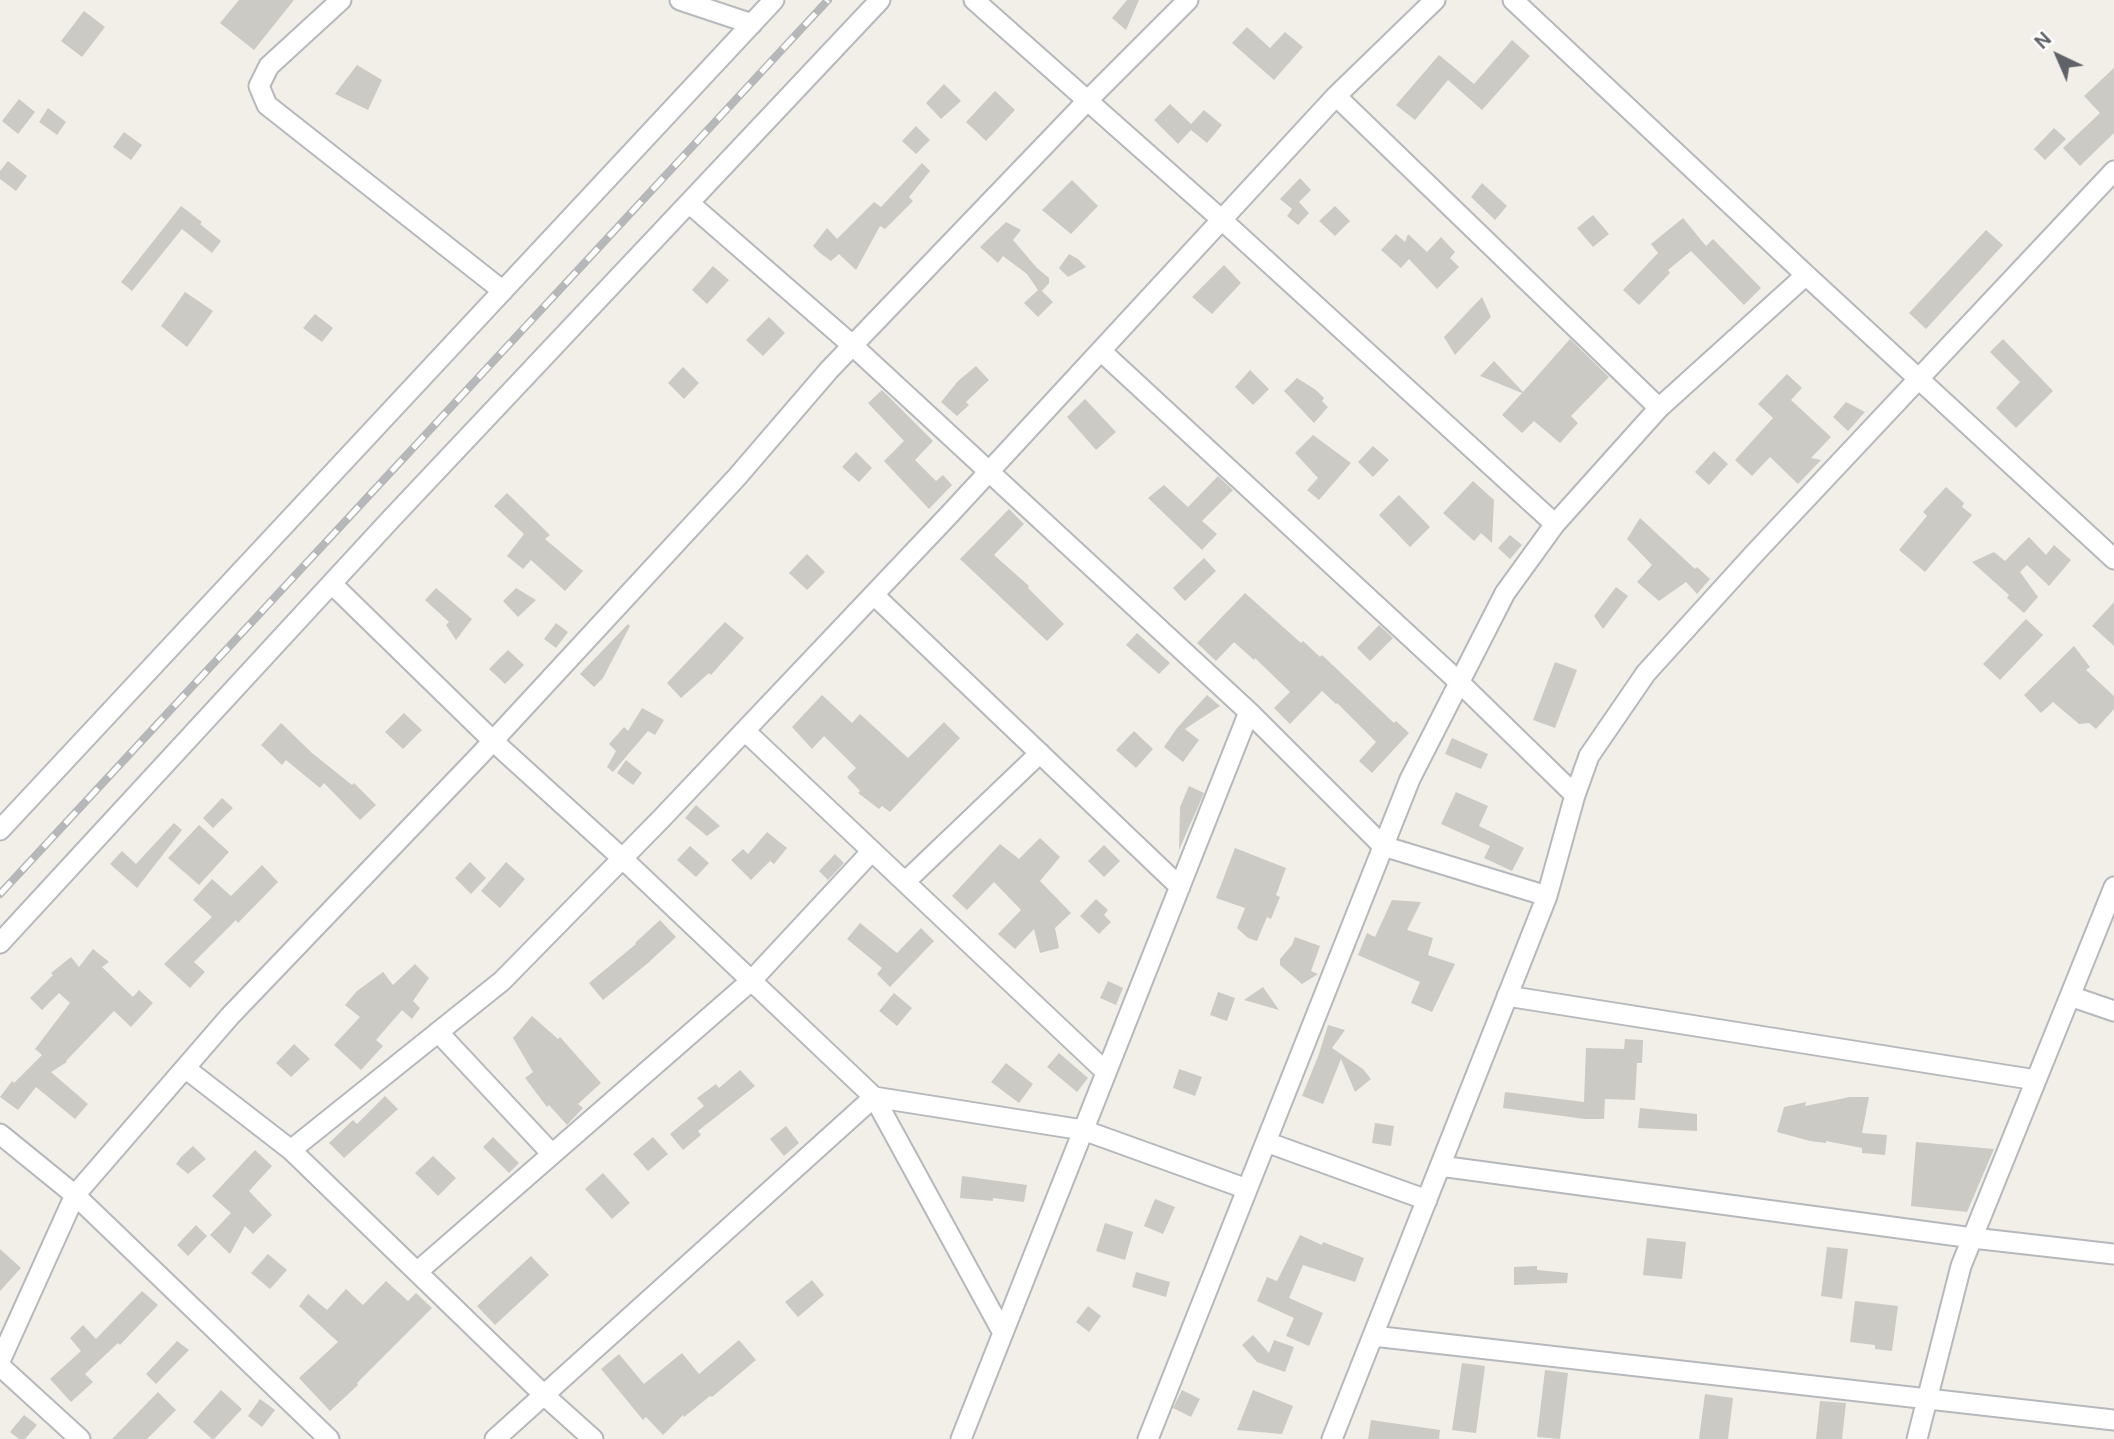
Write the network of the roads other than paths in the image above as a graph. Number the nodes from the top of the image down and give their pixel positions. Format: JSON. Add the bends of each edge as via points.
{"nodes":[{"id":1,"x":341,"y":0,"type":"edge"},
{"id":2,"x":680,"y":0,"type":"edge"},
{"id":3,"x":774,"y":0,"type":"edge"},
{"id":4,"x":880,"y":0,"type":"edge"},
{"id":5,"x":974,"y":0,"type":"edge"},
{"id":6,"x":1188,"y":0,"type":"edge"},
{"id":7,"x":1435,"y":0,"type":"edge"},
{"id":8,"x":1513,"y":0,"type":"edge"},
{"id":9,"x":752,"y":24,"type":"junction"},
{"id":10,"x":1336,"y":96,"type":"junction"},
{"id":11,"x":1088,"y":100,"type":"junction"},
{"id":12,"x":2114,"y":171,"type":"edge"},
{"id":13,"x":689,"y":202,"type":"junction"},
{"id":14,"x":1222,"y":220,"type":"junction"},
{"id":15,"x":1806,"y":275,"type":"junction"},
{"id":16,"x":503,"y":291,"type":"junction"},
{"id":17,"x":852,"y":345,"type":"junction"},
{"id":18,"x":1101,"y":351,"type":"junction"},
{"id":19,"x":1919,"y":380,"type":"junction"},
{"id":20,"x":1659,"y":408,"type":"junction"},
{"id":21,"x":988,"y":472,"type":"junction"},
{"id":22,"x":1555,"y":524,"type":"junction"},
{"id":23,"x":2114,"y":559,"type":"edge"},
{"id":24,"x":332,"y":584,"type":"junction"},
{"id":25,"x":874,"y":595,"type":"junction"},
{"id":26,"x":1459,"y":682,"type":"junction"},
{"id":27,"x":1249,"y":712,"type":"junction"},
{"id":28,"x":745,"y":731,"type":"junction"},
{"id":29,"x":493,"y":741,"type":"junction"},
{"id":30,"x":1040,"y":753,"type":"junction"},
{"id":31,"x":1575,"y":795,"type":"junction"},
{"id":32,"x":0,"y":831,"type":"edge"},
{"id":33,"x":1383,"y":846,"type":"junction"},
{"id":34,"x":872,"y":851,"type":"junction"},
{"id":35,"x":623,"y":859,"type":"junction"},
{"id":36,"x":905,"y":882,"type":"junction"},
{"id":37,"x":1180,"y":887,"type":"junction"},
{"id":38,"x":2114,"y":887,"type":"edge"},
{"id":39,"x":1547,"y":896,"type":"junction"},
{"id":40,"x":0,"y":943,"type":"edge"},
{"id":41,"x":752,"y":981,"type":"junction"},
{"id":42,"x":1507,"y":996,"type":"junction"},
{"id":43,"x":2070,"y":996,"type":"junction"},
{"id":44,"x":2114,"y":1011,"type":"edge"},
{"id":45,"x":438,"y":1032,"type":"junction"},
{"id":46,"x":185,"y":1068,"type":"junction"},
{"id":47,"x":1106,"y":1072,"type":"junction"},
{"id":48,"x":2036,"y":1080,"type":"junction"},
{"id":49,"x":874,"y":1097,"type":"junction"},
{"id":50,"x":1083,"y":1130,"type":"junction"},
{"id":51,"x":0,"y":1134,"type":"edge"},
{"id":52,"x":1266,"y":1142,"type":"junction"},
{"id":53,"x":291,"y":1150,"type":"junction"},
{"id":54,"x":552,"y":1154,"type":"junction"},
{"id":55,"x":1440,"y":1166,"type":"junction"},
{"id":56,"x":1247,"y":1189,"type":"junction"},
{"id":57,"x":75,"y":1195,"type":"junction"},
{"id":58,"x":1427,"y":1200,"type":"junction"},
{"id":59,"x":1973,"y":1238,"type":"junction"},
{"id":60,"x":2114,"y":1254,"type":"edge"},
{"id":61,"x":417,"y":1272,"type":"junction"},
{"id":62,"x":1003,"y":1333,"type":"junction"},
{"id":63,"x":1373,"y":1336,"type":"junction"},
{"id":64,"x":0,"y":1363,"type":"edge"},
{"id":65,"x":544,"y":1395,"type":"junction"},
{"id":66,"x":1927,"y":1399,"type":"junction"},
{"id":67,"x":2114,"y":1420,"type":"edge"},
{"id":68,"x":80,"y":1439,"type":"edge"},
{"id":69,"x":330,"y":1439,"type":"edge"},
{"id":70,"x":495,"y":1439,"type":"edge"},
{"id":71,"x":593,"y":1439,"type":"edge"},
{"id":72,"x":961,"y":1439,"type":"edge"},
{"id":73,"x":1148,"y":1439,"type":"edge"},
{"id":74,"x":1332,"y":1439,"type":"edge"},
{"id":75,"x":1917,"y":1439,"type":"edge"}],
"edges":[{"from":1,"to":16,"type":"street","via":[[269,66],[259,86],[267,106]]},
{"from":2,"to":9,"type":"street"},
{"from":3,"to":9,"type":"street"},
{"from":4,"to":13,"type":"street"},
{"from":5,"to":11,"type":"street"},
{"from":6,"to":11,"type":"street"},
{"from":7,"to":10,"type":"street"},
{"from":8,"to":15,"type":"street"},
{"from":9,"to":16,"type":"street"},
{"from":10,"to":14,"type":"street"},
{"from":10,"to":20,"type":"street"},
{"from":11,"to":14,"type":"street"},
{"from":11,"to":17,"type":"street"},
{"from":12,"to":19,"type":"street"},
{"from":13,"to":17,"type":"street"},
{"from":13,"to":24,"type":"street"},
{"from":14,"to":18,"type":"street"},
{"from":14,"to":22,"type":"street"},
{"from":15,"to":19,"type":"street"},
{"from":15,"to":20,"type":"street"},
{"from":16,"to":32,"type":"street"},
{"from":17,"to":21,"type":"street"},
{"from":17,"to":29,"type":"street"},
{"from":18,"to":21,"type":"street"},
{"from":18,"to":26,"type":"street"},
{"from":19,"to":23,"type":"street"},
{"from":19,"to":31,"type":"street","via":[[1646,673],[1589,756]]},
{"from":20,"to":22,"type":"street"},
{"from":21,"to":25,"type":"street"},
{"from":21,"to":27,"type":"street"},
{"from":22,"to":26,"type":"street","via":[[1505,593]]},
{"from":24,"to":29,"type":"street"},
{"from":24,"to":40,"type":"street"},
{"from":25,"to":28,"type":"street"},
{"from":25,"to":30,"type":"street"},
{"from":26,"to":31,"type":"street"},
{"from":26,"to":33,"type":"street","via":[[1410,779]]},
{"from":27,"to":33,"type":"street"},
{"from":27,"to":37,"type":"street"},
{"from":28,"to":34,"type":"street"},
{"from":28,"to":35,"type":"street"},
{"from":29,"to":35,"type":"street"},
{"from":29,"to":46,"type":"street"},
{"from":30,"to":36,"type":"street"},
{"from":30,"to":37,"type":"street"},
{"from":31,"to":39,"type":"street"},
{"from":33,"to":39,"type":"street"},
{"from":33,"to":52,"type":"street"},
{"from":34,"to":36,"type":"street"},
{"from":34,"to":41,"type":"street"},
{"from":35,"to":41,"type":"street"},
{"from":35,"to":45,"type":"street","via":[[502,981]]},
{"from":36,"to":47,"type":"street"},
{"from":37,"to":47,"type":"street"},
{"from":38,"to":43,"type":"street"},
{"from":39,"to":42,"type":"street"},
{"from":41,"to":49,"type":"street"},
{"from":41,"to":54,"type":"street"},
{"from":42,"to":48,"type":"street"},
{"from":42,"to":55,"type":"street"},
{"from":43,"to":44,"type":"street"},
{"from":43,"to":48,"type":"street"},
{"from":45,"to":53,"type":"street"},
{"from":45,"to":54,"type":"street"},
{"from":46,"to":53,"type":"street"},
{"from":46,"to":57,"type":"street"},
{"from":47,"to":50,"type":"street"},
{"from":48,"to":59,"type":"street"},
{"from":49,"to":50,"type":"street"},
{"from":49,"to":62,"type":"street"},
{"from":49,"to":65,"type":"street"},
{"from":50,"to":56,"type":"street"},
{"from":50,"to":62,"type":"street"},
{"from":51,"to":57,"type":"street"},
{"from":52,"to":56,"type":"street"},
{"from":52,"to":58,"type":"street"},
{"from":53,"to":61,"type":"street"},
{"from":54,"to":61,"type":"street"},
{"from":55,"to":58,"type":"street"},
{"from":55,"to":59,"type":"street"},
{"from":56,"to":73,"type":"street"},
{"from":57,"to":64,"type":"street"},
{"from":57,"to":69,"type":"street"},
{"from":58,"to":63,"type":"street"},
{"from":59,"to":60,"type":"street"},
{"from":59,"to":66,"type":"street","via":[[1961,1266]]},
{"from":61,"to":65,"type":"street"},
{"from":62,"to":72,"type":"street"},
{"from":63,"to":66,"type":"street"},
{"from":63,"to":74,"type":"street"},
{"from":64,"to":68,"type":"street"},
{"from":65,"to":70,"type":"street"},
{"from":65,"to":71,"type":"street"},
{"from":66,"to":67,"type":"street"},
{"from":66,"to":75,"type":"street"}]}
